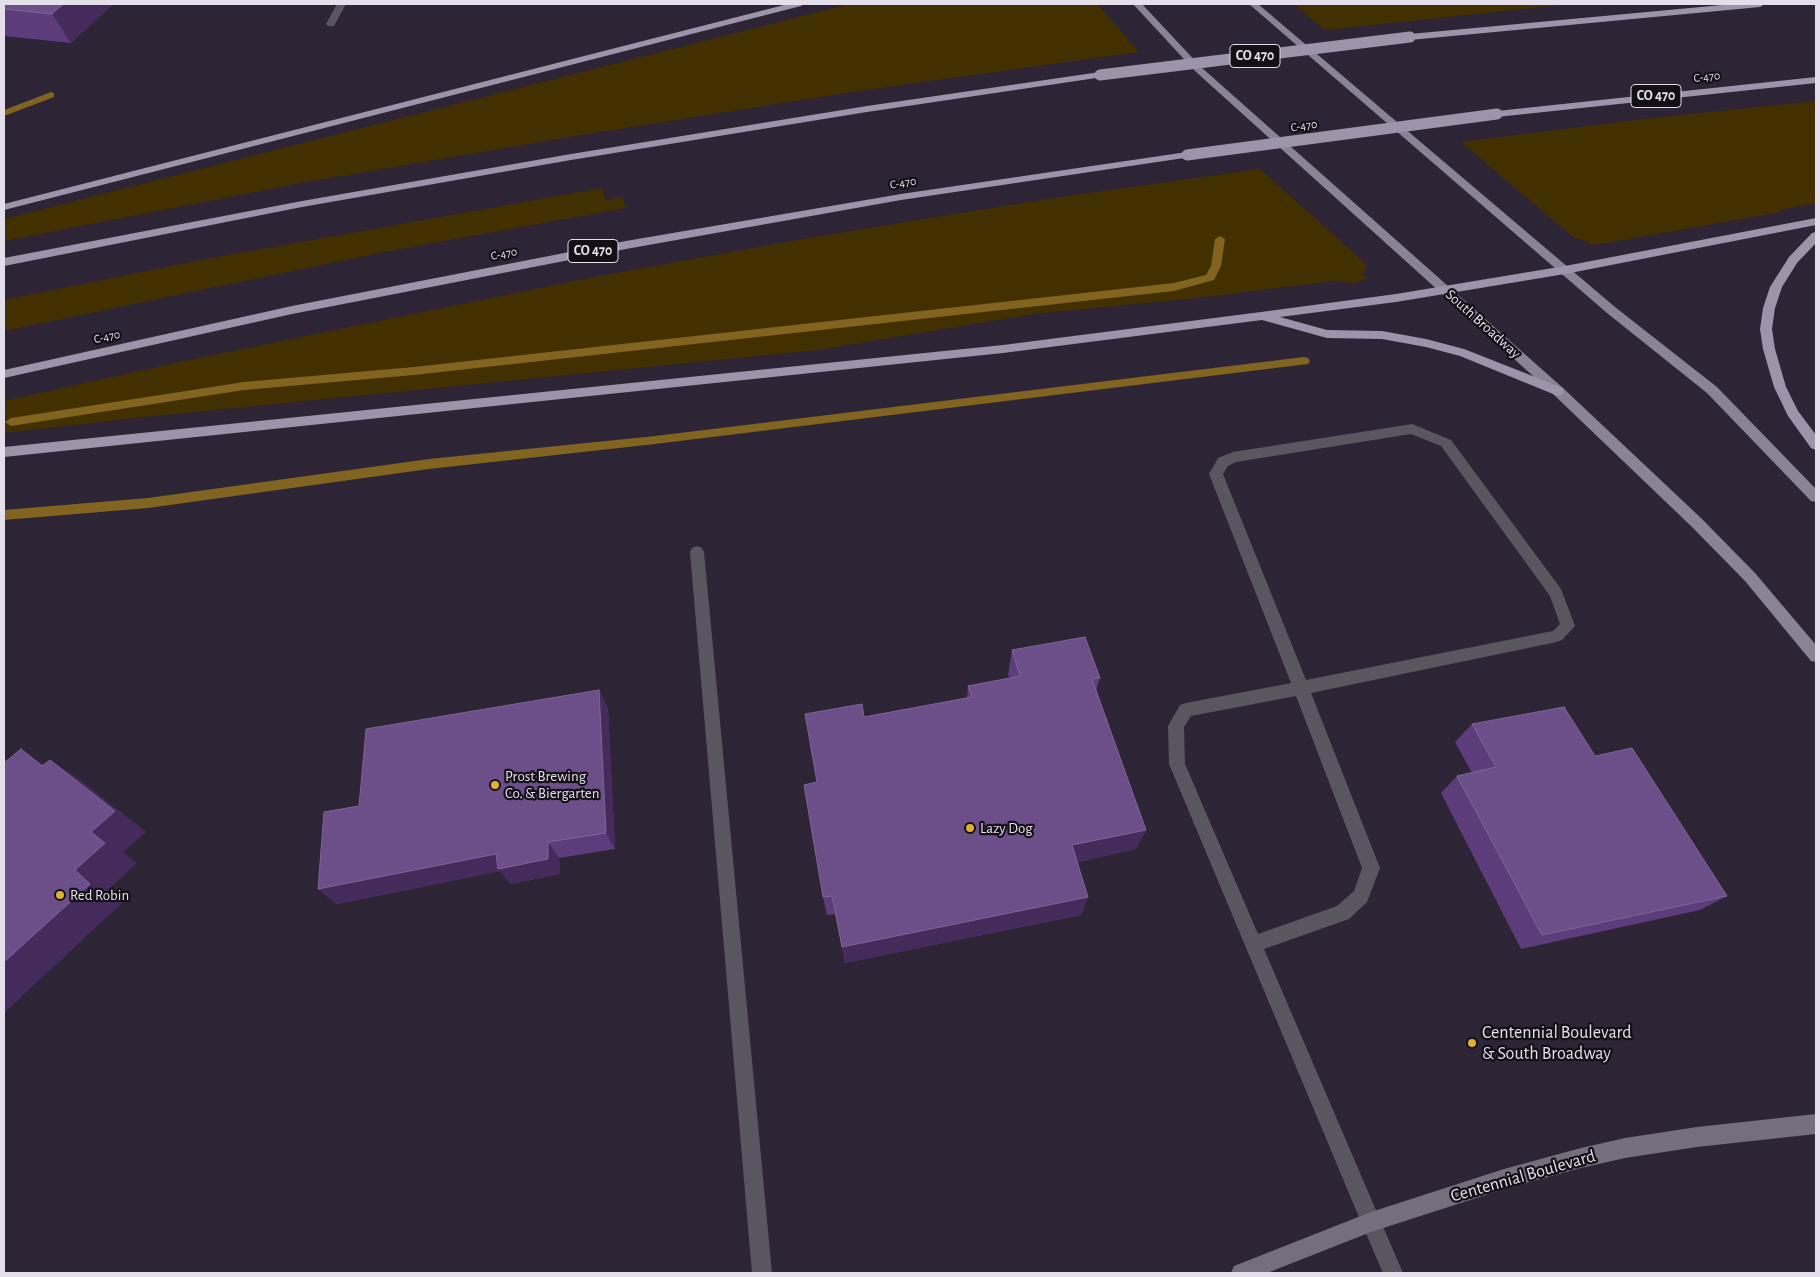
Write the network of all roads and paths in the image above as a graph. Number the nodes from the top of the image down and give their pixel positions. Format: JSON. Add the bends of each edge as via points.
{"nodes":[{"id":1,"x":341,"y":4,"type":"edge"},
{"id":2,"x":798,"y":4,"type":"edge"},
{"id":3,"x":1137,"y":4,"type":"edge"},
{"id":4,"x":1253,"y":4,"type":"edge"},
{"id":5,"x":1760,"y":4,"type":"edge"},
{"id":6,"x":331,"y":24,"type":"dead end"},
{"id":7,"x":1816,"y":80,"type":"edge"},
{"id":8,"x":4,"y":207,"type":"edge"},
{"id":9,"x":1816,"y":221,"type":"edge"},
{"id":10,"x":1816,"y":236,"type":"edge"},
{"id":11,"x":4,"y":262,"type":"edge"},
{"id":12,"x":1565,"y":270,"type":"junction"},
{"id":13,"x":1444,"y":290,"type":"junction"},
{"id":14,"x":1260,"y":316,"type":"junction"},
{"id":15,"x":4,"y":374,"type":"edge"},
{"id":16,"x":1558,"y":391,"type":"junction"},
{"id":17,"x":1816,"y":445,"type":"edge"},
{"id":18,"x":4,"y":452,"type":"edge"},
{"id":19,"x":1816,"y":497,"type":"edge"},
{"id":20,"x":697,"y":552,"type":"dead end"},
{"id":21,"x":1816,"y":656,"type":"edge"},
{"id":22,"x":1301,"y":688,"type":"junction"},
{"id":23,"x":1254,"y":944,"type":"junction"},
{"id":24,"x":1816,"y":1124,"type":"edge"},
{"id":25,"x":1371,"y":1222,"type":"junction"},
{"id":26,"x":762,"y":1273,"type":"edge"},
{"id":27,"x":1242,"y":1273,"type":"edge"},
{"id":28,"x":1393,"y":1273,"type":"edge"}],
"edges":[{"from":1,"to":6,"type":"street"},
{"from":2,"to":8,"type":"highway"},
{"from":3,"to":13,"type":"main road","name":"South Broadway","via":[[1198,69]]},
{"from":4,"to":12,"type":"main road"},
{"from":5,"to":11,"type":"highway","number":"CO 470","bridge":true,"via":[[1410,37],[1100,75],[571,157],[253,213]]},
{"from":7,"to":15,"type":"highway","name":"C-470","number":"CO 470","bridge":true,"via":[[1497,114],[911,196],[626,244],[311,306]]},
{"from":9,"to":12,"type":"highway"},
{"from":10,"to":17,"type":"highway","via":[[1793,260],[1776,287],[1766,329],[1780,387],[1793,413]]},
{"from":12,"to":13,"type":"highway"},
{"from":12,"to":19,"type":"main road","via":[[1712,390]]},
{"from":13,"to":14,"type":"highway"},
{"from":13,"to":16,"type":"main road","name":"South Broadway"},
{"from":14,"to":16,"type":"highway","via":[[1327,334],[1382,335],[1426,343],[1464,353]]},
{"from":14,"to":18,"type":"highway","via":[[1003,349]]},
{"from":16,"to":21,"type":"main road","name":"South Broadway","via":[[1738,565]]},
{"from":20,"to":26,"type":"street"},
{"from":22,"to":22,"type":"street","via":[[1558,636],[1568,626],[1556,594],[1446,443],[1412,429],[1233,457],[1222,462],[1216,474]]},
{"from":22,"to":23,"type":"street","via":[[1371,868],[1360,896],[1343,913]]},
{"from":22,"to":23,"type":"street","via":[[1186,710],[1176,726],[1177,764]]},
{"from":23,"to":25,"type":"street"},
{"from":24,"to":25,"type":"street","name":"Centennial Boulevard","via":[[1616,1150],[1504,1179]]},
{"from":25,"to":27,"type":"street","name":"Centennial Boulevard"},
{"from":25,"to":28,"type":"street"}]}
